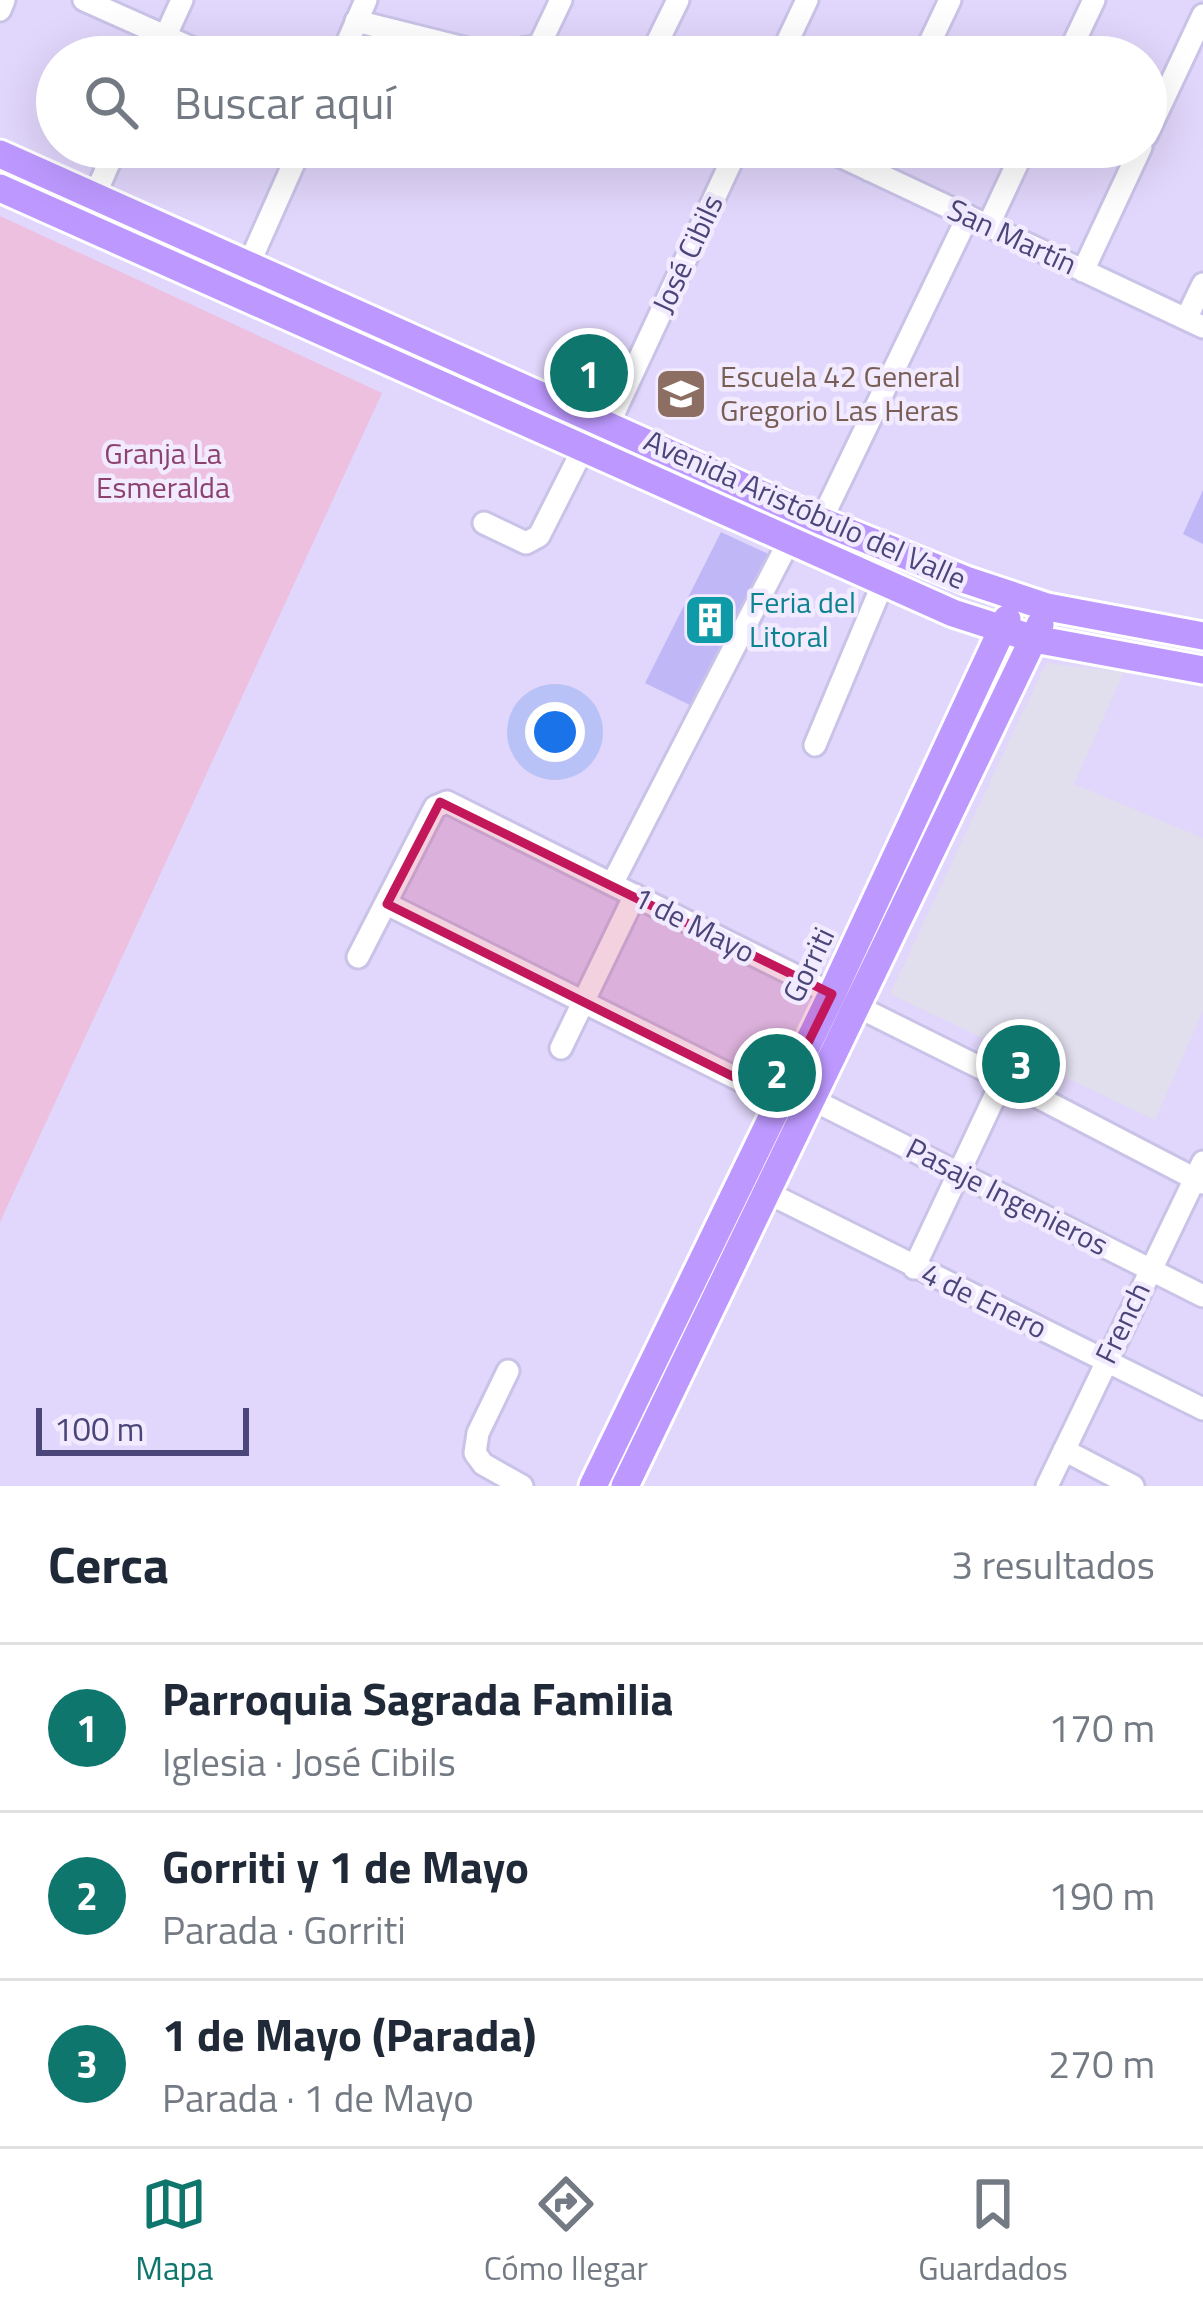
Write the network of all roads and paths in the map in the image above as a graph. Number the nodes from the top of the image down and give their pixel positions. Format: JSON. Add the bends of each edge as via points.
{"nodes":[{"id":1,"x":4,"y":0,"type":"edge"},
{"id":2,"x":84,"y":0,"type":"edge"},
{"id":3,"x":182,"y":0,"type":"edge"},
{"id":4,"x":561,"y":0,"type":"edge"},
{"id":5,"x":678,"y":0,"type":"edge"},
{"id":6,"x":807,"y":0,"type":"edge"},
{"id":7,"x":950,"y":0,"type":"edge"},
{"id":8,"x":1094,"y":0,"type":"edge"},
{"id":9,"x":360,"y":6,"type":"edge"},
{"id":10,"x":0,"y":10,"type":"edge"},
{"id":11,"x":1203,"y":15,"type":"edge"},
{"id":12,"x":165,"y":35,"type":"joint"},
{"id":13,"x":348,"y":36,"type":"edge"},
{"id":14,"x":437,"y":36,"type":"edge"},
{"id":15,"x":544,"y":36,"type":"edge"},
{"id":16,"x":660,"y":36,"type":"edge"},
{"id":17,"x":790,"y":36,"type":"edge"},
{"id":18,"x":933,"y":36,"type":"edge"},
{"id":19,"x":1077,"y":36,"type":"edge"},
{"id":20,"x":1167,"y":91,"type":"edge"},
{"id":21,"x":0,"y":154,"type":"edge"},
{"id":22,"x":107,"y":168,"type":"edge"},
{"id":23,"x":292,"y":168,"type":"edge"},
{"id":24,"x":728,"y":168,"type":"edge"},
{"id":25,"x":865,"y":168,"type":"edge"},
{"id":26,"x":1012,"y":168,"type":"edge"},
{"id":27,"x":1131,"y":168,"type":"edge"},
{"id":28,"x":869,"y":170,"type":"joint"},
{"id":29,"x":0,"y":188,"type":"edge"},
{"id":30,"x":95,"y":195,"type":"junction"},
{"id":31,"x":978,"y":221,"type":"junction"},
{"id":32,"x":249,"y":265,"type":"junction"},
{"id":33,"x":1083,"y":271,"type":"junction"},
{"id":34,"x":1203,"y":284,"type":"edge"},
{"id":35,"x":236,"y":293,"type":"junction"},
{"id":36,"x":1195,"y":323,"type":"edge"},
{"id":37,"x":608,"y":426,"type":"junction"},
{"id":38,"x":584,"y":447,"type":"junction"},
{"id":39,"x":820,"y":521,"type":"junction"},
{"id":40,"x":484,"y":523,"type":"dead end"},
{"id":41,"x":798,"y":545,"type":"junction"},
{"id":42,"x":883,"y":583,"type":"junction"},
{"id":43,"x":1012,"y":598,"type":"junction"},
{"id":44,"x":1046,"y":607,"type":"junction"},
{"id":45,"x":1004,"y":632,"type":"junction"},
{"id":46,"x":1203,"y":636,"type":"edge"},
{"id":47,"x":1034,"y":640,"type":"junction"},
{"id":48,"x":1203,"y":670,"type":"edge"},
{"id":49,"x":815,"y":745,"type":"dead end"},
{"id":50,"x":612,"y":884,"type":"junction"},
{"id":51,"x":635,"y":895,"type":"junction"},
{"id":52,"x":387,"y":904,"type":"junction"},
{"id":53,"x":358,"y":957,"type":"dead end"},
{"id":54,"x":582,"y":1001,"type":"junction"},
{"id":55,"x":844,"y":1001,"type":"junction"},
{"id":56,"x":561,"y":1048,"type":"dead end"},
{"id":57,"x":1004,"y":1079,"type":"junction"},
{"id":58,"x":811,"y":1099,"type":"junction"},
{"id":59,"x":780,"y":1100,"type":"junction"},
{"id":60,"x":959,"y":1173,"type":"junction"},
{"id":61,"x":1200,"y":1175,"type":"edge"},
{"id":62,"x":766,"y":1192,"type":"junction"},
{"id":63,"x":914,"y":1268,"type":"junction"},
{"id":64,"x":1150,"y":1269,"type":"junction"},
{"id":65,"x":1203,"y":1296,"type":"edge"},
{"id":66,"x":1105,"y":1360,"type":"junction"},
{"id":67,"x":508,"y":1372,"type":"dead end"},
{"id":68,"x":1203,"y":1409,"type":"edge"},
{"id":69,"x":1064,"y":1450,"type":"junction"},
{"id":70,"x":522,"y":1486,"type":"edge"},
{"id":71,"x":592,"y":1486,"type":"edge"},
{"id":72,"x":626,"y":1486,"type":"edge"},
{"id":73,"x":1046,"y":1486,"type":"edge"},
{"id":74,"x":1133,"y":1486,"type":"edge"}],
"edges":[{"from":1,"to":10,"type":"street"},
{"from":2,"to":12,"type":"street"},
{"from":3,"to":12,"type":"street"},
{"from":4,"to":15,"type":"street"},
{"from":5,"to":16,"type":"street"},
{"from":6,"to":17,"type":"street"},
{"from":7,"to":18,"type":"street"},
{"from":8,"to":19,"type":"street"},
{"from":9,"to":13,"type":"street"},
{"from":9,"to":14,"type":"street"},
{"from":11,"to":20,"type":"street"},
{"from":21,"to":30,"type":"main road","name":"Avenida Aristóbulo del Valle"},
{"from":22,"to":30,"type":"street"},
{"from":23,"to":32,"type":"street"},
{"from":24,"to":37,"type":"street","name":"José Cibils"},
{"from":25,"to":28,"type":"street","name":"San Martín"},
{"from":26,"to":31,"type":"street"},
{"from":27,"to":33,"type":"street"},
{"from":28,"to":31,"type":"street","name":"San Martín"},
{"from":29,"to":35,"type":"main road","name":"Avenida Aristóbulo del Valle"},
{"from":30,"to":32,"type":"main road","name":"Avenida Aristóbulo del Valle"},
{"from":31,"to":33,"type":"street","name":"San Martín"},
{"from":31,"to":39,"type":"street"},
{"from":32,"to":35,"type":"street"},
{"from":32,"to":37,"type":"main road","name":"Avenida Aristóbulo del Valle"},
{"from":33,"to":36,"type":"street","name":"San Martín"},
{"from":34,"to":36,"type":"street"},
{"from":35,"to":38,"type":"main road","name":"Avenida Aristóbulo del Valle"},
{"from":37,"to":39,"type":"main road","name":"Avenida Aristóbulo del Valle"},
{"from":38,"to":40,"type":"street","via":[[532,542]]},
{"from":38,"to":41,"type":"main road","name":"Avenida Aristóbulo del Valle"},
{"from":39,"to":41,"type":"street"},
{"from":39,"to":43,"type":"main road","name":"Avenida Aristóbulo del Valle"},
{"from":41,"to":42,"type":"main road","name":"Avenida Aristóbulo del Valle"},
{"from":41,"to":50,"type":"street"},
{"from":42,"to":45,"type":"main road","name":"Avenida Aristóbulo del Valle"},
{"from":42,"to":49,"type":"street"},
{"from":43,"to":44,"type":"main road","name":"Avenida Aristóbulo del Valle"},
{"from":43,"to":45,"type":"main road","name":"Gorriti"},
{"from":44,"to":46,"type":"main road","name":"Avenida Aristóbulo del Valle"},
{"from":44,"to":47,"type":"main road","name":"Gorriti"},
{"from":45,"to":47,"type":"main road","name":"Avenida Aristóbulo del Valle"},
{"from":45,"to":55,"type":"main road","name":"Gorriti"},
{"from":47,"to":48,"type":"main road","name":"Avenida Aristóbulo del Valle"},
{"from":47,"to":55,"type":"main road","name":"Gorriti"},
{"from":50,"to":51,"type":"street","name":"1 de Mayo"},
{"from":50,"to":52,"type":"street","name":"1 de Mayo","via":[[440,802]]},
{"from":51,"to":54,"type":"street"},
{"from":51,"to":55,"type":"street","name":"1 de Mayo"},
{"from":52,"to":53,"type":"street"},
{"from":52,"to":54,"type":"street"},
{"from":54,"to":56,"type":"street"},
{"from":54,"to":59,"type":"street"},
{"from":55,"to":57,"type":"street","name":"1 de Mayo"},
{"from":55,"to":58,"type":"main road","name":"Gorriti"},
{"from":55,"to":59,"type":"main road","name":"Gorriti"},
{"from":57,"to":60,"type":"street"},
{"from":57,"to":61,"type":"street","name":"1 de Mayo"},
{"from":58,"to":60,"type":"street","name":"Pasaje Ingenieros"},
{"from":58,"to":62,"type":"main road","name":"Gorriti"},
{"from":59,"to":71,"type":"main road","name":"Gorriti"},
{"from":60,"to":63,"type":"street"},
{"from":60,"to":64,"type":"street","name":"Pasaje Ingenieros"},
{"from":61,"to":64,"type":"street","name":"French"},
{"from":62,"to":63,"type":"street","name":"4 de Enero"},
{"from":62,"to":72,"type":"main road","name":"Gorriti"},
{"from":63,"to":66,"type":"street","name":"4 de Enero"},
{"from":64,"to":65,"type":"street","name":"Pasaje Ingenieros"},
{"from":64,"to":66,"type":"street","name":"French"},
{"from":66,"to":68,"type":"street","name":"4 de Enero"},
{"from":66,"to":69,"type":"street","name":"French"},
{"from":67,"to":70,"type":"street","via":[[475,1453]]},
{"from":69,"to":73,"type":"street","name":"French"},
{"from":69,"to":74,"type":"street"}]}
